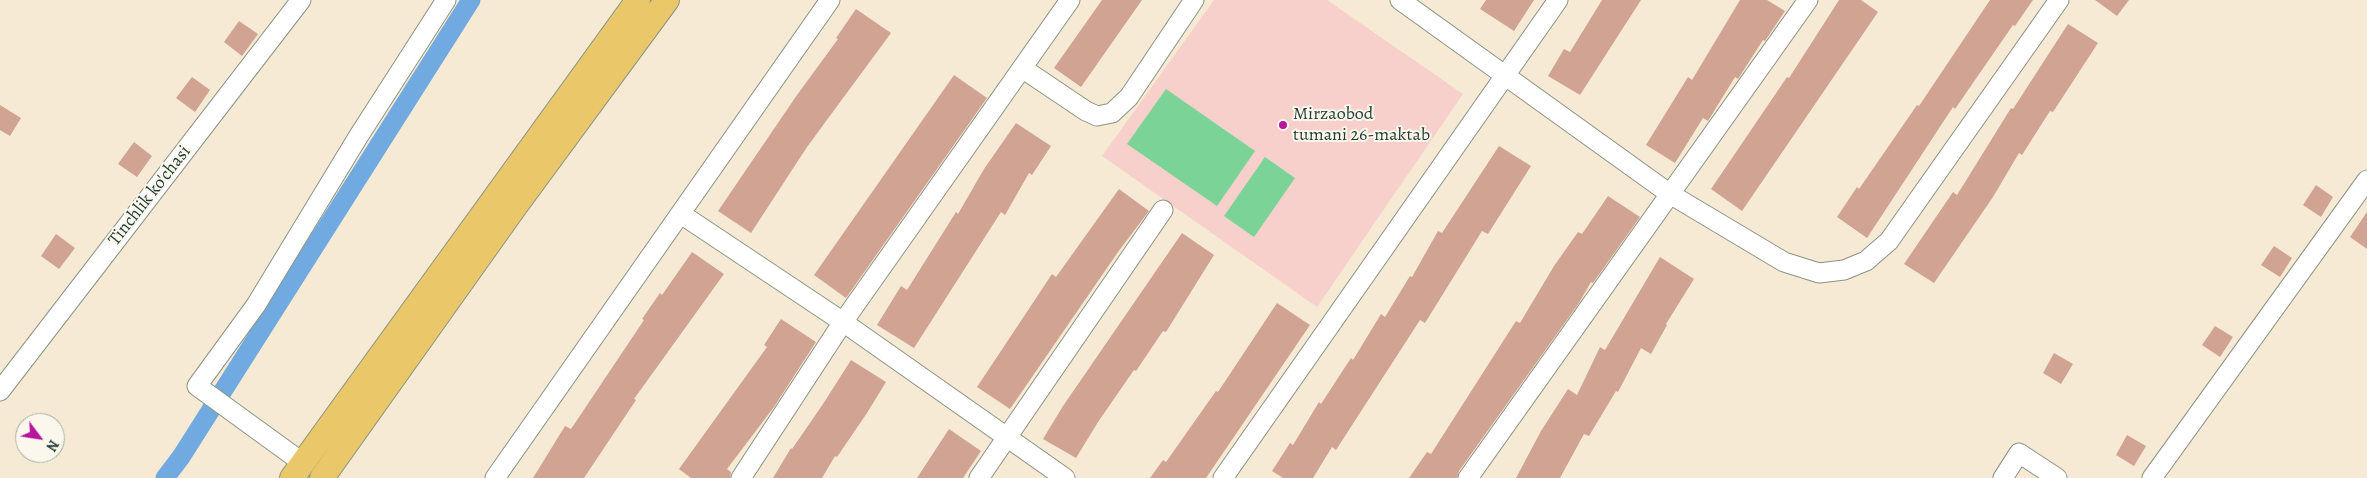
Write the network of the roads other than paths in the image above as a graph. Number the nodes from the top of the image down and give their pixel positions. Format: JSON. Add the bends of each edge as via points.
{"nodes":[{"id":1,"x":301,"y":0,"type":"edge"},
{"id":2,"x":446,"y":0,"type":"edge"},
{"id":3,"x":638,"y":0,"type":"edge"},
{"id":4,"x":830,"y":0,"type":"edge"},
{"id":5,"x":1070,"y":0,"type":"edge"},
{"id":6,"x":1194,"y":0,"type":"edge"},
{"id":7,"x":1400,"y":0,"type":"edge"},
{"id":8,"x":1558,"y":0,"type":"edge"},
{"id":9,"x":1808,"y":0,"type":"edge"},
{"id":10,"x":2059,"y":0,"type":"edge"},
{"id":11,"x":661,"y":2,"type":"edge"},
{"id":12,"x":1022,"y":68,"type":"junction"},
{"id":13,"x":1503,"y":76,"type":"junction"},
{"id":14,"x":2366,"y":184,"type":"edge"},
{"id":15,"x":1670,"y":194,"type":"junction"},
{"id":16,"x":1163,"y":210,"type":"dead end"},
{"id":17,"x":681,"y":214,"type":"junction"},
{"id":18,"x":843,"y":322,"type":"junction"},
{"id":19,"x":0,"y":391,"type":"edge"},
{"id":20,"x":1007,"y":437,"type":"junction"},
{"id":21,"x":298,"y":471,"type":"edge"},
{"id":22,"x":326,"y":475,"type":"edge"},
{"id":23,"x":495,"y":478,"type":"edge"},
{"id":24,"x":741,"y":478,"type":"edge"},
{"id":25,"x":979,"y":478,"type":"edge"},
{"id":26,"x":1065,"y":478,"type":"edge"},
{"id":27,"x":1223,"y":478,"type":"edge"},
{"id":28,"x":1468,"y":478,"type":"edge"},
{"id":29,"x":2003,"y":478,"type":"edge"},
{"id":30,"x":2057,"y":478,"type":"edge"},
{"id":31,"x":2152,"y":478,"type":"edge"}],
"edges":[{"from":1,"to":19,"type":"street","name":"Tinchlik ko'chasi"},
{"from":2,"to":21,"type":"street","via":[[256,306],[197,386]]},
{"from":3,"to":21,"type":"main road"},
{"from":4,"to":17,"type":"street"},
{"from":5,"to":12,"type":"street"},
{"from":6,"to":12,"type":"street","via":[[1129,97],[1112,113],[1097,116],[1086,111]]},
{"from":7,"to":13,"type":"street"},
{"from":8,"to":13,"type":"street"},
{"from":9,"to":15,"type":"street"},
{"from":10,"to":15,"type":"street","via":[[1889,241],[1866,261],[1844,270],[1819,273],[1784,262]]},
{"from":11,"to":22,"type":"main road"},
{"from":12,"to":18,"type":"street"},
{"from":13,"to":15,"type":"street"},
{"from":13,"to":27,"type":"street"},
{"from":14,"to":31,"type":"street"},
{"from":15,"to":28,"type":"street"},
{"from":16,"to":20,"type":"street"},
{"from":17,"to":18,"type":"street"},
{"from":17,"to":23,"type":"street"},
{"from":18,"to":20,"type":"street"},
{"from":18,"to":24,"type":"street"},
{"from":20,"to":25,"type":"street"},
{"from":20,"to":26,"type":"street"},
{"from":29,"to":30,"type":"street","via":[[2019,453]]}]}
